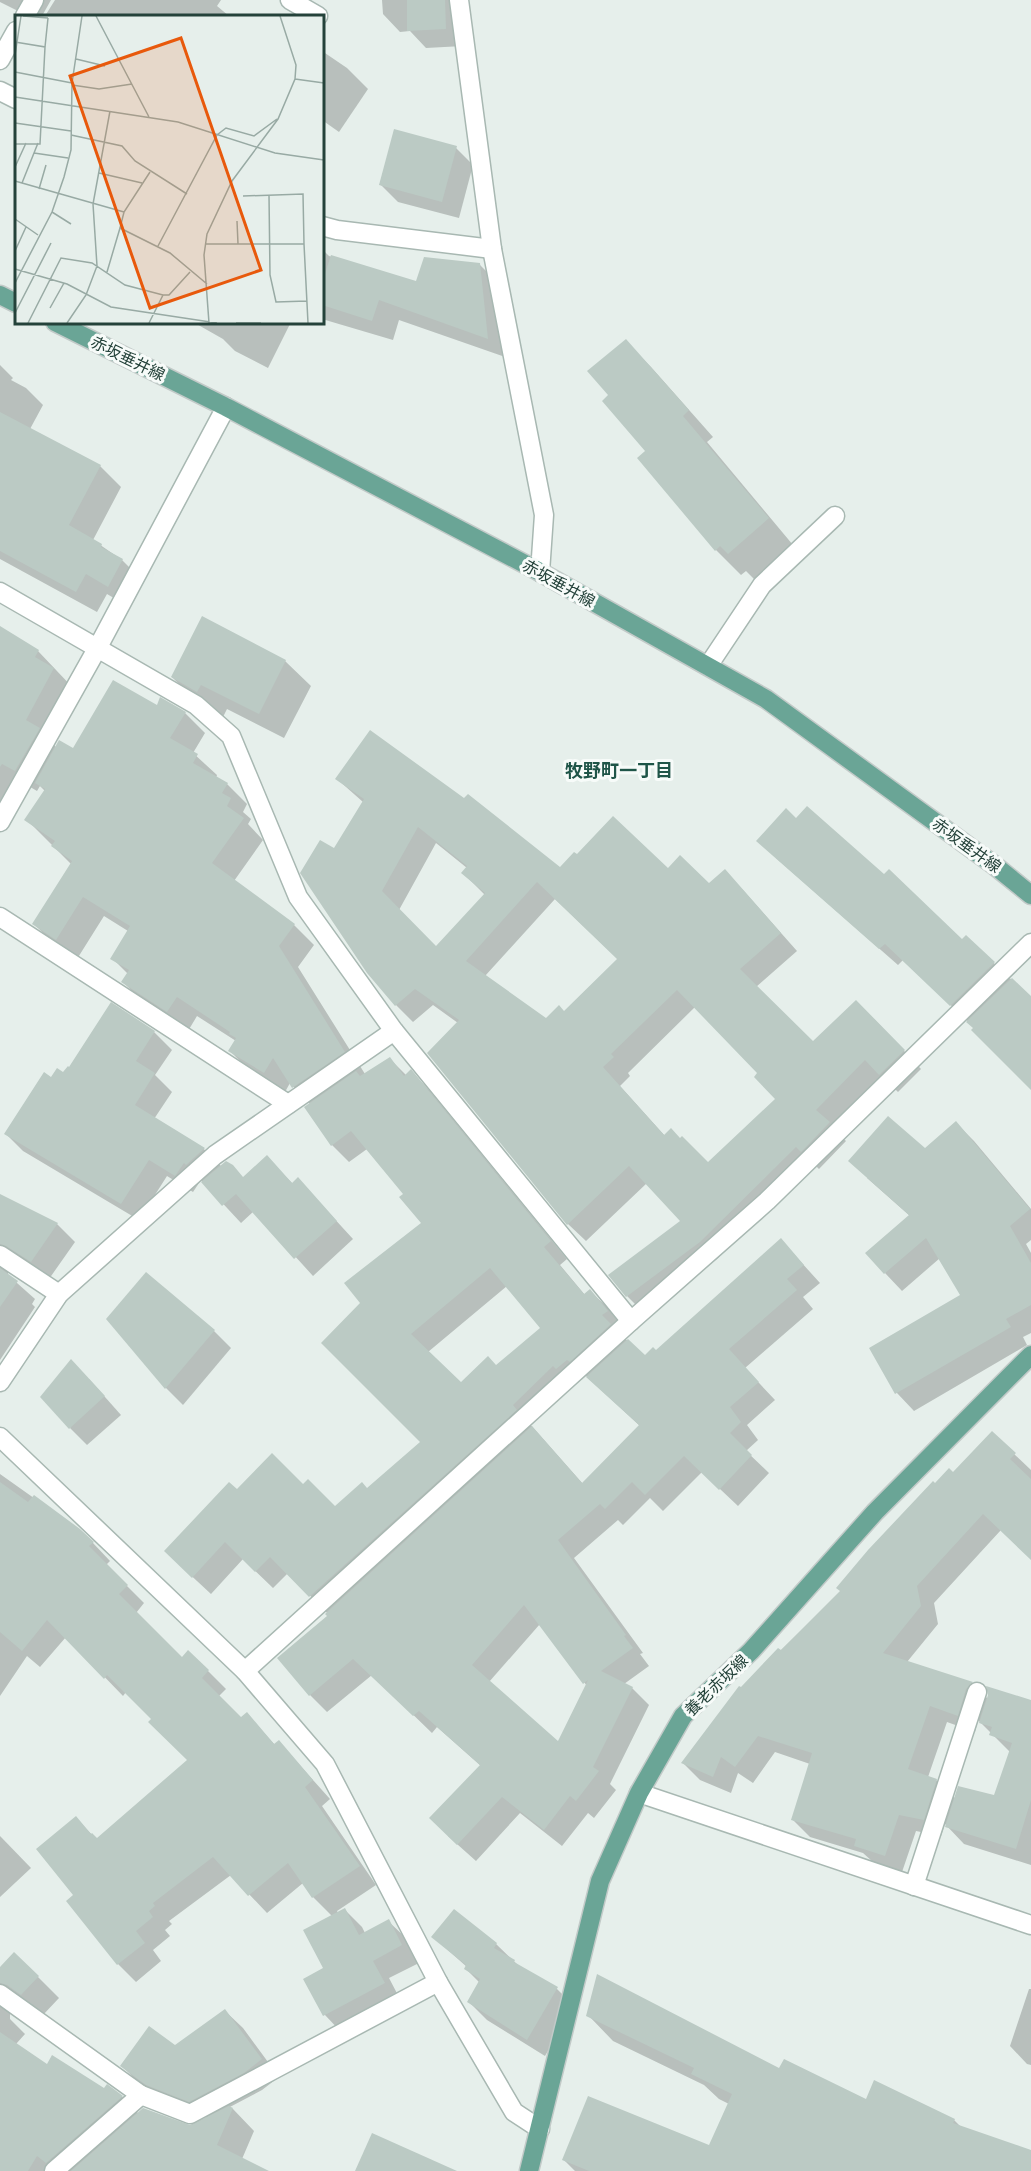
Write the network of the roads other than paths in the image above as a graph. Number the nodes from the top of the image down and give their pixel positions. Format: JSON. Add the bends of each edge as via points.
{"nodes":[{"id":1,"x":34,"y":0,"type":"edge"},
{"id":2,"x":291,"y":0,"type":"edge"},
{"id":3,"x":459,"y":0,"type":"edge"},
{"id":4,"x":26,"y":15,"type":"edge"},
{"id":5,"x":316,"y":15,"type":"edge"},
{"id":6,"x":15,"y":33,"type":"edge"},
{"id":7,"x":0,"y":60,"type":"edge"},
{"id":8,"x":0,"y":91,"type":"edge"},
{"id":9,"x":15,"y":98,"type":"edge"},
{"id":10,"x":324,"y":227,"type":"edge"},
{"id":11,"x":492,"y":249,"type":"junction"},
{"id":12,"x":0,"y":295,"type":"edge"},
{"id":13,"x":15,"y":302,"type":"edge"},
{"id":14,"x":60,"y":324,"type":"edge"},
{"id":15,"x":226,"y":407,"type":"junction"},
{"id":16,"x":835,"y":516,"type":"dead end"},
{"id":17,"x":540,"y":572,"type":"junction"},
{"id":18,"x":0,"y":592,"type":"edge"},
{"id":19,"x":98,"y":647,"type":"junction"},
{"id":20,"x":708,"y":666,"type":"junction"},
{"id":21,"x":0,"y":822,"type":"edge"},
{"id":22,"x":1031,"y":894,"type":"edge"},
{"id":23,"x":0,"y":917,"type":"edge"},
{"id":24,"x":1031,"y":943,"type":"edge"},
{"id":25,"x":394,"y":1031,"type":"junction"},
{"id":26,"x":288,"y":1104,"type":"junction"},
{"id":27,"x":0,"y":1255,"type":"edge"},
{"id":28,"x":59,"y":1294,"type":"junction"},
{"id":29,"x":631,"y":1321,"type":"junction"},
{"id":30,"x":1031,"y":1355,"type":"edge"},
{"id":31,"x":0,"y":1382,"type":"edge"},
{"id":32,"x":0,"y":1437,"type":"edge"},
{"id":33,"x":244,"y":1671,"type":"junction"},
{"id":34,"x":977,"y":1692,"type":"dead end"},
{"id":35,"x":639,"y":1793,"type":"junction"},
{"id":36,"x":914,"y":1886,"type":"junction"},
{"id":37,"x":1031,"y":1925,"type":"edge"},
{"id":38,"x":438,"y":1982,"type":"junction"},
{"id":39,"x":0,"y":1994,"type":"edge"},
{"id":40,"x":141,"y":2095,"type":"junction"},
{"id":41,"x":540,"y":2129,"type":"junction"},
{"id":42,"x":54,"y":2171,"type":"edge"},
{"id":43,"x":529,"y":2171,"type":"edge"}],
"edges":[{"from":1,"to":4,"type":"street"},
{"from":2,"to":5,"type":"street"},
{"from":3,"to":11,"type":"street"},
{"from":6,"to":7,"type":"street"},
{"from":8,"to":9,"type":"street"},
{"from":10,"to":11,"type":"street"},
{"from":11,"to":17,"type":"street","via":[[544,515]]},
{"from":12,"to":13,"type":"main road"},
{"from":14,"to":15,"type":"main road","name":"赤坂垂井線"},
{"from":15,"to":17,"type":"main road","name":"赤坂垂井線"},
{"from":15,"to":19,"type":"street"},
{"from":16,"to":20,"type":"street","via":[[762,585]]},
{"from":17,"to":20,"type":"main road","name":"赤坂垂井線"},
{"from":18,"to":19,"type":"street"},
{"from":19,"to":21,"type":"street"},
{"from":19,"to":25,"type":"street","via":[[196,705],[231,736],[298,897]]},
{"from":20,"to":22,"type":"main road","name":"赤坂垂井線","via":[[766,699]]},
{"from":23,"to":26,"type":"street"},
{"from":24,"to":29,"type":"street","via":[[767,1201]]},
{"from":25,"to":26,"type":"street"},
{"from":25,"to":29,"type":"street"},
{"from":26,"to":28,"type":"street","via":[[215,1155]]},
{"from":27,"to":28,"type":"street"},
{"from":28,"to":31,"type":"street"},
{"from":29,"to":33,"type":"street"},
{"from":30,"to":35,"type":"main road","name":"養老赤坂線","via":[[875,1512],[751,1651],[683,1716]]},
{"from":32,"to":33,"type":"street"},
{"from":33,"to":38,"type":"street","via":[[325,1764]]},
{"from":34,"to":36,"type":"street"},
{"from":35,"to":36,"type":"street"},
{"from":35,"to":41,"type":"main road","name":"養老赤坂線","via":[[600,1881]]},
{"from":36,"to":37,"type":"street"},
{"from":38,"to":40,"type":"street","via":[[190,2114]]},
{"from":38,"to":41,"type":"street","via":[[514,2112]]},
{"from":39,"to":40,"type":"street"},
{"from":40,"to":42,"type":"street"},
{"from":41,"to":43,"type":"main road","name":"養老赤坂線"}]}
